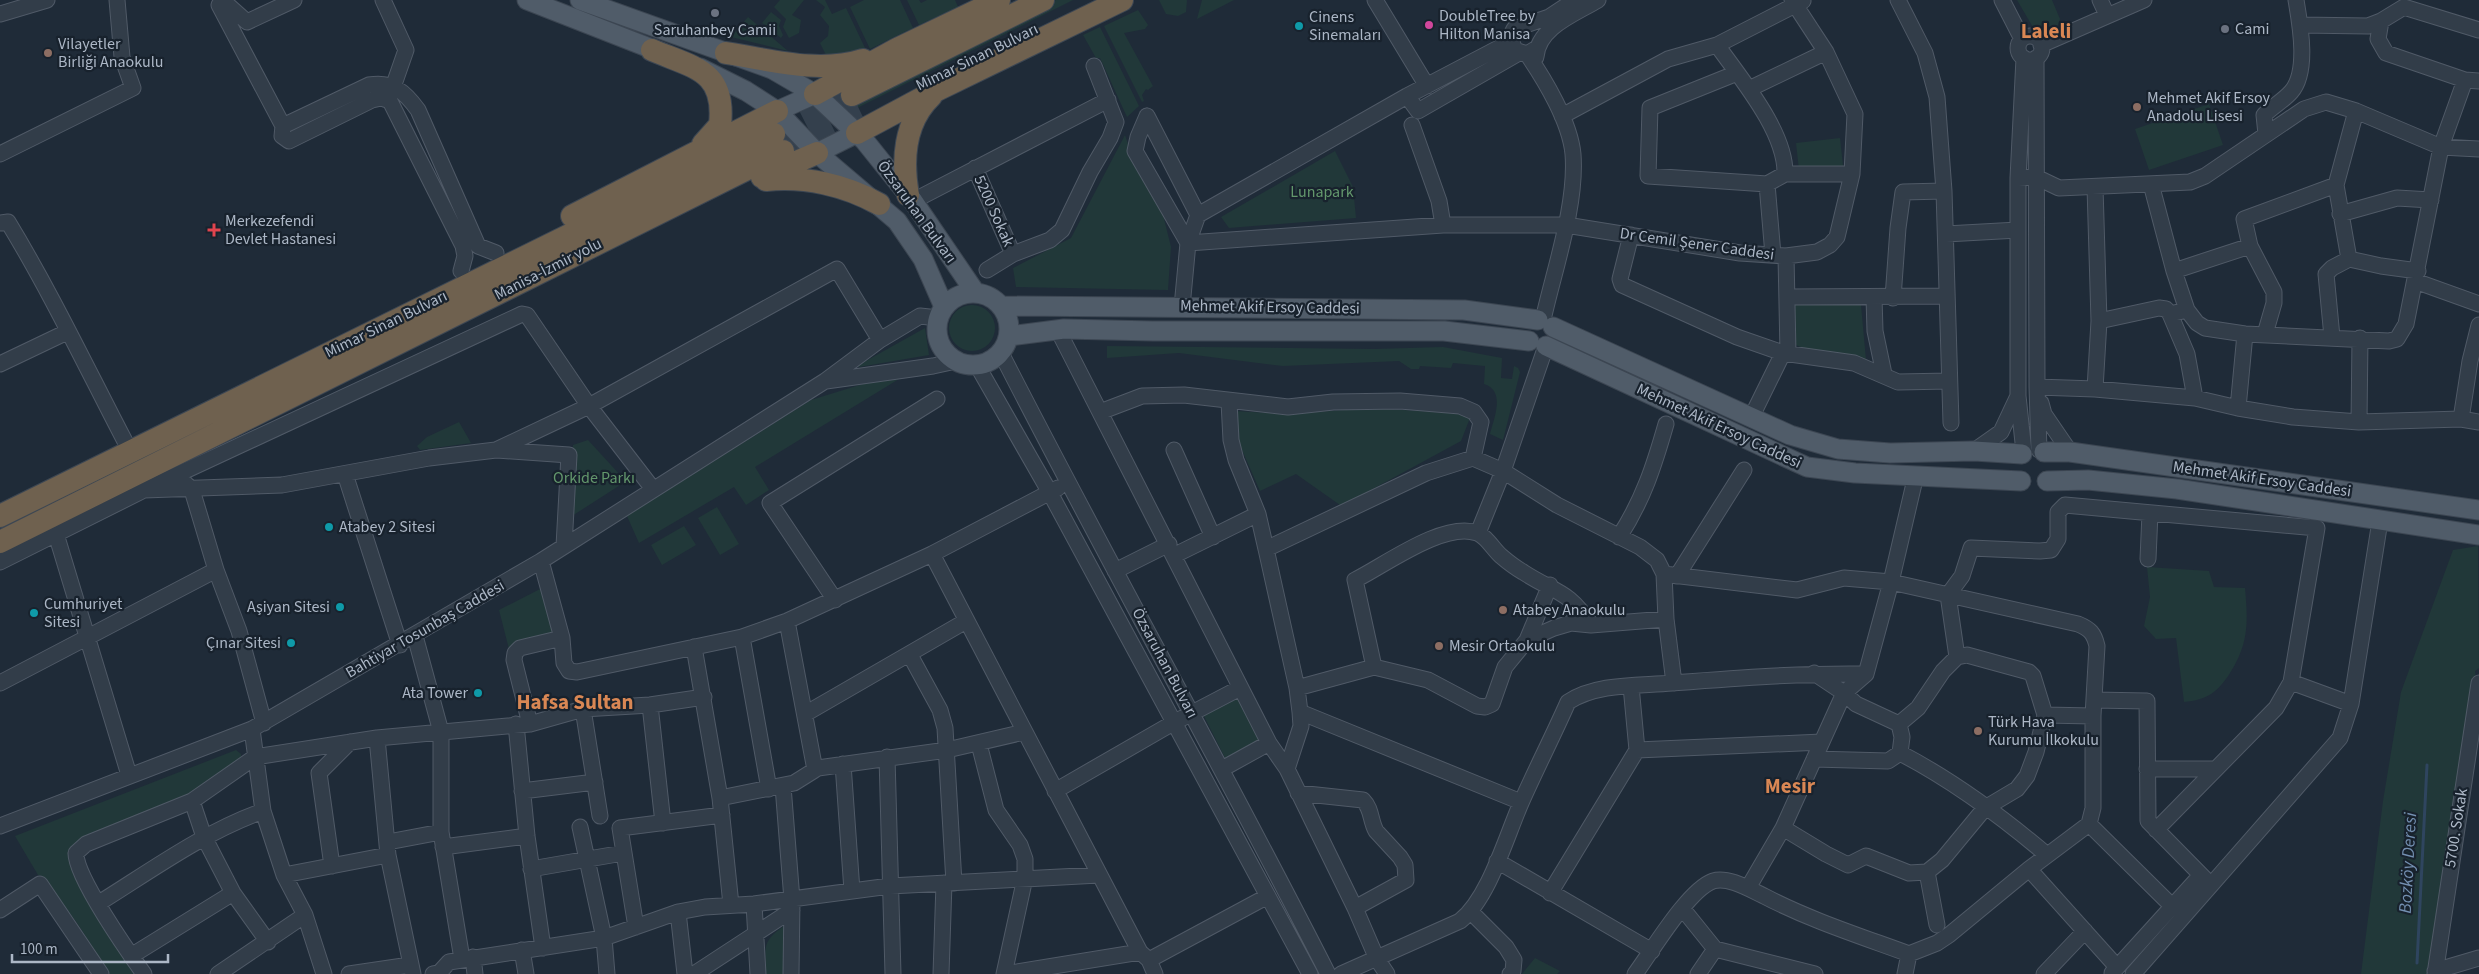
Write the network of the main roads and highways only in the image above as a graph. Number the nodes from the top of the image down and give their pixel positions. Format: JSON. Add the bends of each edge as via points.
{"nodes":[{"id":1,"x":527,"y":0,"type":"edge"},
{"id":2,"x":580,"y":0,"type":"edge"},
{"id":3,"x":999,"y":0,"type":"edge"},
{"id":4,"x":1043,"y":0,"type":"edge"},
{"id":5,"x":1093,"y":0,"type":"edge"},
{"id":6,"x":1122,"y":0,"type":"edge"},
{"id":7,"x":598,"y":4,"type":"edge"},
{"id":8,"x":897,"y":49,"type":"junction"},
{"id":9,"x":652,"y":50,"type":"junction"},
{"id":10,"x":726,"y":53,"type":"junction"},
{"id":11,"x":939,"y":89,"type":"junction"},
{"id":12,"x":815,"y":94,"type":"junction"},
{"id":13,"x":857,"y":114,"type":"junction"},
{"id":14,"x":777,"y":136,"type":"junction"},
{"id":15,"x":695,"y":152,"type":"junction"},
{"id":16,"x":816,"y":153,"type":"junction"},
{"id":17,"x":736,"y":189,"type":"junction"},
{"id":18,"x":910,"y":198,"type":"junction"},
{"id":19,"x":879,"y":204,"type":"junction"},
{"id":20,"x":975,"y":292,"type":"junction"},
{"id":21,"x":1002,"y":306,"type":"junction"},
{"id":22,"x":941,"y":312,"type":"junction"},
{"id":23,"x":1545,"y":322,"type":"junction"},
{"id":24,"x":1009,"y":336,"type":"junction"},
{"id":25,"x":1536,"y":343,"type":"junction"},
{"id":26,"x":290,"y":371,"type":"junction"},
{"id":27,"x":313,"y":387,"type":"junction"},
{"id":28,"x":2032,"y":452,"type":"junction"},
{"id":29,"x":2021,"y":481,"type":"junction"},
{"id":30,"x":2047,"y":481,"type":"junction"},
{"id":31,"x":2479,"y":510,"type":"edge"},
{"id":32,"x":0,"y":516,"type":"edge"},
{"id":33,"x":2479,"y":535,"type":"edge"},
{"id":34,"x":0,"y":542,"type":"edge"}],
"edges":[{"from":1,"to":9,"type":"main road","name":"Özsaruhan Bulvarı"},
{"from":2,"to":7,"type":"main road","name":"Özsaruhan Bulvarı"},
{"from":3,"to":8,"type":"highway"},
{"from":4,"to":13,"type":"highway","name":"Mimar Sinan Bulvarı"},
{"from":5,"to":13,"type":"highway","name":"Mimar Sinan Bulvarı"},
{"from":6,"to":11,"type":"highway"},
{"from":7,"to":10,"type":"main road","name":"Özsaruhan Bulvarı"},
{"from":8,"to":10,"type":"highway","via":[[843,66],[790,63]]},
{"from":8,"to":12,"type":"highway"},
{"from":9,"to":14,"type":"main road","name":"Özsaruhan Bulvarı","via":[[715,74]]},
{"from":9,"to":15,"type":"highway","via":[[704,72],[715,83],[721,96],[720,125]]},
{"from":10,"to":12,"type":"main road","name":"Özsaruhan Bulvarı","via":[[772,70]]},
{"from":11,"to":13,"type":"highway"},
{"from":11,"to":18,"type":"highway","via":[[917,115],[904,154]]},
{"from":12,"to":13,"type":"main road","name":"Özsaruhan Bulvarı"},
{"from":12,"to":14,"type":"main road"},
{"from":13,"to":16,"type":"main road"},
{"from":13,"to":18,"type":"main road","name":"Özsaruhan Bulvarı"},
{"from":14,"to":15,"type":"highway"},
{"from":14,"to":16,"type":"highway"},
{"from":14,"to":16,"type":"main road","name":"Özsaruhan Bulvarı"},
{"from":14,"to":17,"type":"highway"},
{"from":14,"to":26,"type":"highway","name":"Mimar Sinan Bulvarı"},
{"from":14,"to":27,"type":"highway","name":"Manisa-İzmir yolu"},
{"from":15,"to":26,"type":"highway","via":[[461,271]]},
{"from":16,"to":19,"type":"main road","name":"Özsaruhan Bulvarı"},
{"from":17,"to":19,"type":"highway","via":[[762,180],[807,180],[841,187]]},
{"from":17,"to":27,"type":"highway","via":[[517,300]]},
{"from":18,"to":20,"type":"main road","name":"Özsaruhan Bulvarı"},
{"from":19,"to":22,"type":"main road","name":"Özsaruhan Bulvarı","via":[[897,221],[924,259],[934,279]]},
{"from":20,"to":21,"type":"main road","via":[[994,299]]},
{"from":20,"to":22,"type":"main road","via":[[957,296]]},
{"from":21,"to":23,"type":"main road","name":"Mehmet Akif Ersoy Caddesi","via":[[1464,310]]},
{"from":21,"to":24,"type":"main road","via":[[1007,315]]},
{"from":22,"to":24,"type":"main road","via":[[937,335],[941,346],[956,361],[977,365],[986,363],[1001,353]]},
{"from":23,"to":25,"type":"main road","via":[[1528,328]]},
{"from":23,"to":28,"type":"main road","name":"Mehmet Akif Ersoy Caddesi","via":[[1790,435],[1838,449],[1890,453]]},
{"from":24,"to":25,"type":"main road","name":"Mehmet Akif Ersoy Caddesi","via":[[1064,328],[1444,331]]},
{"from":25,"to":29,"type":"main road","name":"Mehmet Akif Ersoy Caddesi","via":[[1807,467],[1855,473]]},
{"from":26,"to":32,"type":"highway","name":"Mimar Sinan Bulvarı"},
{"from":27,"to":34,"type":"highway"},
{"from":28,"to":29,"type":"main road","via":[[2015,467]]},
{"from":28,"to":30,"type":"main road","via":[[2052,466]]},
{"from":28,"to":31,"type":"main road","name":"Mehmet Akif Ersoy Caddesi","via":[[2070,452]]},
{"from":29,"to":30,"type":"main road","via":[[2031,486]]},
{"from":30,"to":33,"type":"main road","name":"Mehmet Akif Ersoy Caddesi","via":[[2088,480],[2177,489]]}]}
